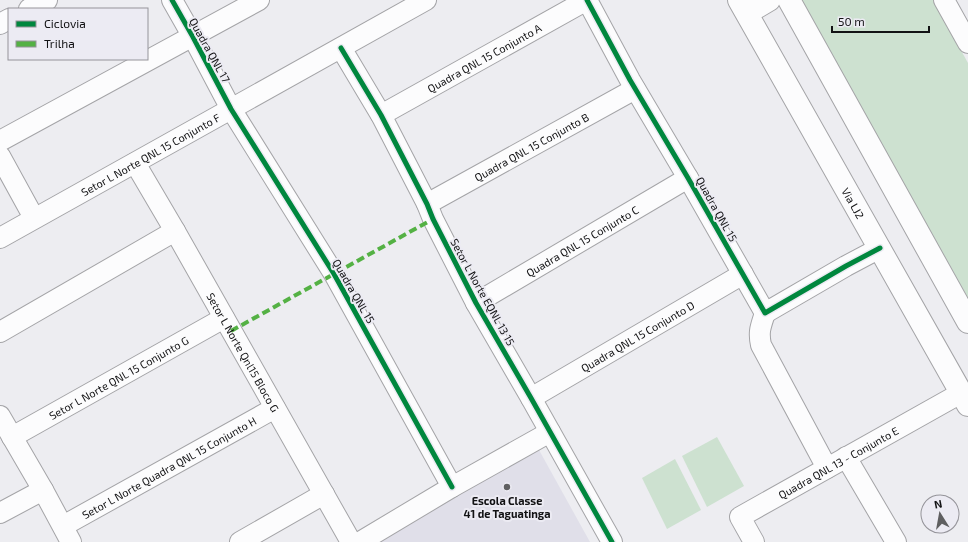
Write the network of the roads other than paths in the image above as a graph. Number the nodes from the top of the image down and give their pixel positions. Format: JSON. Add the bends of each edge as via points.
{"nodes":[{"id":1,"x":47,"y":0,"type":"edge"},
{"id":2,"x":172,"y":0,"type":"edge"},
{"id":3,"x":259,"y":0,"type":"edge"},
{"id":4,"x":426,"y":0,"type":"edge"},
{"id":5,"x":587,"y":0,"type":"edge"},
{"id":6,"x":769,"y":0,"type":"edge"},
{"id":7,"x":789,"y":0,"type":"edge"},
{"id":8,"x":944,"y":0,"type":"edge"},
{"id":9,"x":743,"y":7,"type":"edge"},
{"id":10,"x":31,"y":8,"type":"edge"},
{"id":11,"x":966,"y":35,"type":"edge"},
{"id":12,"x":193,"y":37,"type":"junction"},
{"id":13,"x":341,"y":48,"type":"junction"},
{"id":14,"x":635,"y":89,"type":"junction"},
{"id":15,"x":231,"y":109,"type":"junction"},
{"id":16,"x":381,"y":115,"type":"junction"},
{"id":17,"x":0,"y":141,"type":"edge"},
{"id":18,"x":0,"y":156,"type":"edge"},
{"id":19,"x":135,"y":163,"type":"junction"},
{"id":20,"x":688,"y":178,"type":"junction"},
{"id":21,"x":427,"y":204,"type":"junction"},
{"id":22,"x":34,"y":218,"type":"junction"},
{"id":23,"x":175,"y":231,"type":"junction"},
{"id":24,"x":0,"y":238,"type":"edge"},
{"id":25,"x":880,"y":248,"type":"junction"},
{"id":26,"x":743,"y":274,"type":"junction"},
{"id":27,"x":476,"y":303,"type":"junction"},
{"id":28,"x":765,"y":313,"type":"junction"},
{"id":29,"x":224,"y":318,"type":"junction"},
{"id":30,"x":968,"y":322,"type":"edge"},
{"id":31,"x":0,"y":332,"type":"edge"},
{"id":32,"x":531,"y":398,"type":"junction"},
{"id":33,"x":965,"y":399,"type":"edge"},
{"id":34,"x":275,"y":408,"type":"junction"},
{"id":35,"x":0,"y":416,"type":"edge"},
{"id":36,"x":550,"y":432,"type":"junction"},
{"id":37,"x":12,"y":437,"type":"junction"},
{"id":38,"x":846,"y":457,"type":"junction"},
{"id":39,"x":827,"y":468,"type":"junction"},
{"id":40,"x":452,"y":487,"type":"junction"},
{"id":41,"x":43,"y":490,"type":"junction"},
{"id":42,"x":324,"y":494,"type":"junction"},
{"id":43,"x":0,"y":513,"type":"edge"},
{"id":44,"x":67,"y":534,"type":"edge"},
{"id":45,"x":240,"y":542,"type":"edge"},
{"id":46,"x":351,"y":542,"type":"edge"},
{"id":47,"x":360,"y":542,"type":"edge"},
{"id":48,"x":612,"y":542,"type":"edge"},
{"id":49,"x":754,"y":542,"type":"edge"},
{"id":50,"x":896,"y":542,"type":"edge"}],
"edges":[{"from":1,"to":10,"type":"street"},
{"from":2,"to":12,"type":"street","name":"Quadra QNL 17"},
{"from":3,"to":12,"type":"street"},
{"from":4,"to":13,"type":"street","name":"Setor L Norte QNL 15 Conjunto F"},
{"from":5,"to":14,"type":"street","name":"Quadra QNL 15"},
{"from":5,"to":16,"type":"street","name":"Quadra QNL 15 Conjunto A"},
{"from":6,"to":9,"type":"main road"},
{"from":7,"to":30,"type":"main road"},
{"from":8,"to":11,"type":"street"},
{"from":9,"to":25,"type":"main road","name":"Via LJ2"},
{"from":12,"to":15,"type":"street","name":"Quadra QNL 17"},
{"from":12,"to":17,"type":"street"},
{"from":13,"to":15,"type":"street","name":"Setor L Norte QNL 15 Conjunto F"},
{"from":13,"to":16,"type":"street","name":"Setor L Norte EQNL 13 15"},
{"from":14,"to":20,"type":"street","name":"Quadra QNL 15"},
{"from":14,"to":21,"type":"street","name":"Quadra QNL 15 Conjunto B"},
{"from":15,"to":19,"type":"street","name":"Setor L Norte QNL 15 Conjunto F"},
{"from":15,"to":40,"type":"street","name":"Quadra QNL 15","via":[[334,274]]},
{"from":16,"to":21,"type":"street","name":"Setor L Norte EQNL 13 15"},
{"from":18,"to":22,"type":"street"},
{"from":19,"to":22,"type":"street","name":"Setor L Norte QNL 15 Conjunto F"},
{"from":19,"to":23,"type":"street","name":"Setor L Norte Qnl15 Bloco G"},
{"from":20,"to":26,"type":"street","name":"Quadra QNL 15"},
{"from":20,"to":27,"type":"street","name":"Quadra QNL 15 Conjunto C"},
{"from":21,"to":27,"type":"street","name":"Setor L Norte EQNL 13 15"},
{"from":22,"to":24,"type":"street","name":"Setor L Norte QNL 15 Conjunto F"},
{"from":23,"to":29,"type":"street","name":"Setor L Norte Qnl15 Bloco G"},
{"from":23,"to":31,"type":"street"},
{"from":25,"to":28,"type":"street"},
{"from":25,"to":33,"type":"main road","name":"Via LJ2"},
{"from":26,"to":28,"type":"street","name":"Quadra QNL 15"},
{"from":26,"to":32,"type":"street","name":"Quadra QNL 15 Conjunto D"},
{"from":27,"to":32,"type":"street","name":"Setor L Norte EQNL 13 15"},
{"from":28,"to":39,"type":"street","via":[[759,336],[761,345]]},
{"from":29,"to":34,"type":"street","name":"Setor L Norte Qnl15 Bloco G"},
{"from":29,"to":37,"type":"street","name":"Setor L Norte QNL 15 Conjunto G"},
{"from":32,"to":36,"type":"street","name":"Setor L Norte EQNL 13 15"},
{"from":33,"to":38,"type":"street","name":"Quadra QNL 13 - Conjunto E"},
{"from":34,"to":42,"type":"street","name":"Setor L Norte Qnl15 Bloco G"},
{"from":34,"to":44,"type":"street","name":"Setor L Norte Quadra QNL 15 Conjunto H"},
{"from":35,"to":37,"type":"street"},
{"from":36,"to":40,"type":"street"},
{"from":36,"to":48,"type":"street","name":"Setor L Norte EQNL 13 15"},
{"from":37,"to":41,"type":"street"},
{"from":38,"to":39,"type":"street","name":"Quadra QNL 13 - Conjunto E"},
{"from":38,"to":50,"type":"street"},
{"from":39,"to":49,"type":"street","name":"Quadra QNL 13 - Conjunto E","via":[[740,517]]},
{"from":40,"to":47,"type":"street"},
{"from":41,"to":43,"type":"street"},
{"from":41,"to":44,"type":"street"},
{"from":42,"to":45,"type":"street"},
{"from":42,"to":46,"type":"street","name":"Setor L Norte Qnl15 Bloco G"}]}
